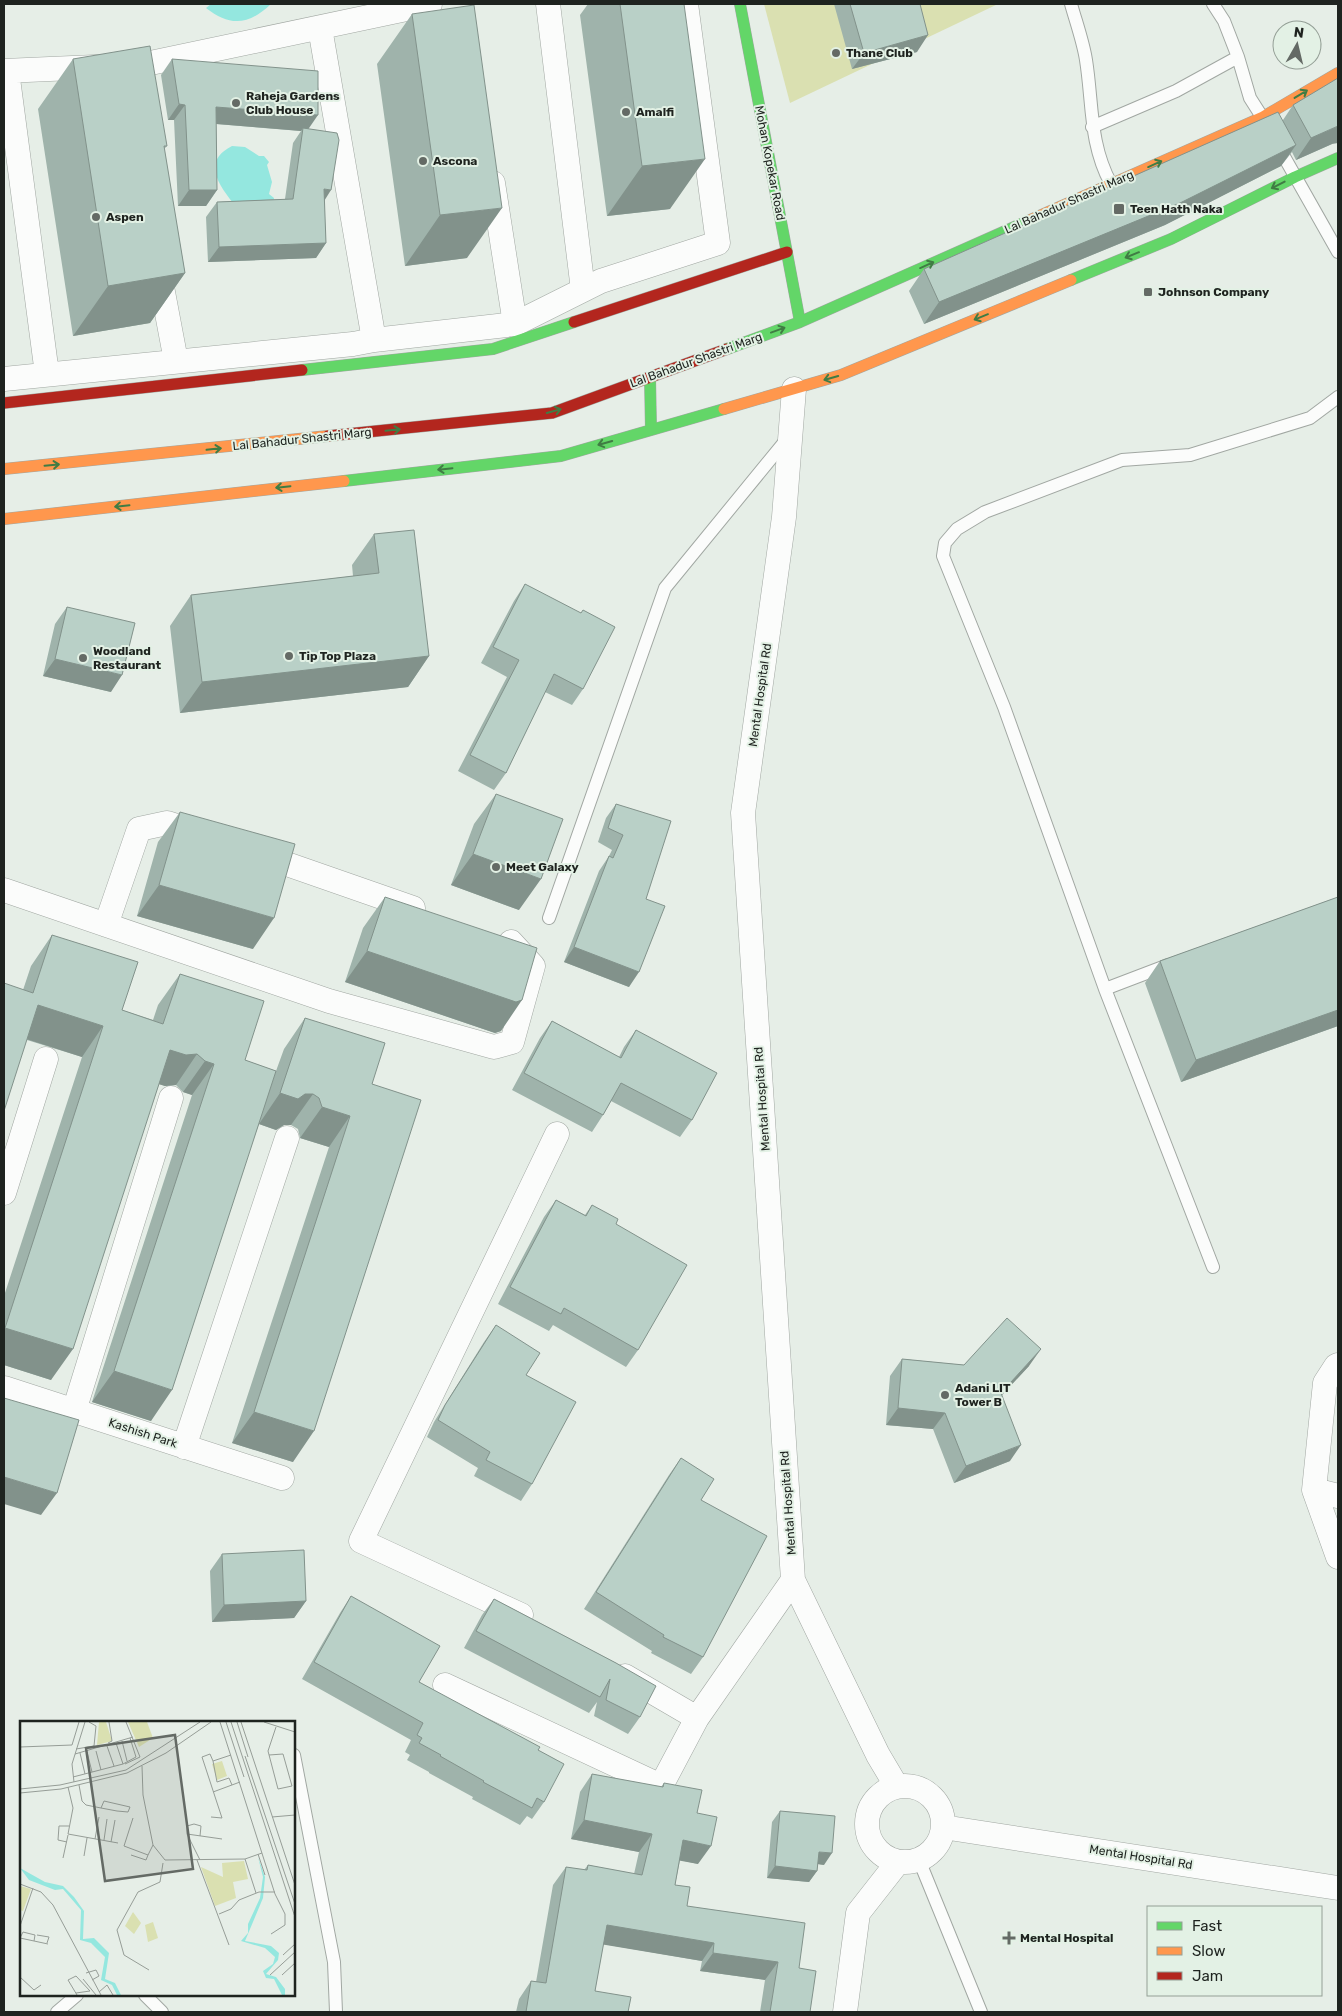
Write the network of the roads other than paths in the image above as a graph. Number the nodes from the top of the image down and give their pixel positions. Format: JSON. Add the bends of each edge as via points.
{"nodes":[{"id":1,"x":430,"y":4,"type":"edge"},
{"id":2,"x":548,"y":4,"type":"edge"},
{"id":3,"x":686,"y":4,"type":"edge"},
{"id":4,"x":740,"y":4,"type":"edge"},
{"id":5,"x":1072,"y":4,"type":"edge"},
{"id":6,"x":1214,"y":4,"type":"edge"},
{"id":7,"x":320,"y":28,"type":"junction"},
{"id":8,"x":1238,"y":57,"type":"junction"},
{"id":9,"x":6,"y":71,"type":"edge"},
{"id":10,"x":1338,"y":73,"type":"edge"},
{"id":11,"x":1263,"y":117,"type":"junction"},
{"id":12,"x":1092,"y":128,"type":"junction"},
{"id":13,"x":1338,"y":158,"type":"edge"},
{"id":14,"x":489,"y":159,"type":"edge"},
{"id":15,"x":1295,"y":177,"type":"junction"},
{"id":16,"x":1110,"y":184,"type":"junction"},
{"id":17,"x":157,"y":249,"type":"edge"},
{"id":18,"x":787,"y":252,"type":"junction"},
{"id":19,"x":1338,"y":252,"type":"edge"},
{"id":20,"x":584,"y":290,"type":"junction"},
{"id":21,"x":800,"y":322,"type":"junction"},
{"id":22,"x":515,"y":324,"type":"junction"},
{"id":23,"x":374,"y":340,"type":"junction"},
{"id":24,"x":176,"y":361,"type":"junction"},
{"id":25,"x":47,"y":374,"type":"junction"},
{"id":26,"x":650,"y":377,"type":"junction"},
{"id":27,"x":4,"y":379,"type":"edge"},
{"id":28,"x":794,"y":389,"type":"junction"},
{"id":29,"x":1338,"y":397,"type":"edge"},
{"id":30,"x":4,"y":403,"type":"edge"},
{"id":31,"x":652,"y":430,"type":"junction"},
{"id":32,"x":790,"y":435,"type":"junction"},
{"id":33,"x":4,"y":469,"type":"edge"},
{"id":34,"x":4,"y":519,"type":"edge"},
{"id":35,"x":4,"y":890,"type":"edge"},
{"id":36,"x":437,"y":916,"type":"edge"},
{"id":37,"x":549,"y":918,"type":"dead end"},
{"id":38,"x":106,"y":925,"type":"junction"},
{"id":39,"x":493,"y":935,"type":"edge"},
{"id":40,"x":1180,"y":961,"type":"edge"},
{"id":41,"x":1105,"y":989,"type":"junction"},
{"id":42,"x":46,"y":1059,"type":"dead end"},
{"id":43,"x":172,"y":1098,"type":"dead end"},
{"id":44,"x":557,"y":1134,"type":"dead end"},
{"id":45,"x":287,"y":1138,"type":"dead end"},
{"id":46,"x":4,"y":1194,"type":"edge"},
{"id":47,"x":1213,"y":1267,"type":"dead end"},
{"id":48,"x":1338,"y":1365,"type":"edge"},
{"id":49,"x":4,"y":1388,"type":"edge"},
{"id":50,"x":74,"y":1411,"type":"junction"},
{"id":51,"x":184,"y":1447,"type":"junction"},
{"id":52,"x":282,"y":1478,"type":"dead end"},
{"id":53,"x":1314,"y":1490,"type":"junction"},
{"id":54,"x":1338,"y":1496,"type":"edge"},
{"id":55,"x":1338,"y":1557,"type":"edge"},
{"id":56,"x":793,"y":1580,"type":"junction"},
{"id":57,"x":536,"y":1624,"type":"edge"},
{"id":58,"x":604,"y":1663,"type":"edge"},
{"id":59,"x":444,"y":1685,"type":"dead end"},
{"id":60,"x":697,"y":1718,"type":"junction"},
{"id":61,"x":295,"y":1760,"type":"edge"},
{"id":62,"x":897,"y":1787,"type":"junction"},
{"id":63,"x":943,"y":1827,"type":"junction"},
{"id":64,"x":909,"y":1861,"type":"junction"},
{"id":65,"x":1338,"y":1888,"type":"edge"},
{"id":66,"x":76,"y":1996,"type":"edge"},
{"id":67,"x":146,"y":1996,"type":"edge"},
{"id":68,"x":58,"y":2012,"type":"edge"},
{"id":69,"x":162,"y":2012,"type":"edge"},
{"id":70,"x":336,"y":2012,"type":"edge"},
{"id":71,"x":846,"y":2012,"type":"edge"},
{"id":72,"x":981,"y":2012,"type":"edge"}],
"edges":[{"from":1,"to":7,"type":"street"},
{"from":2,"to":20,"type":"street"},
{"from":3,"to":20,"type":"street","via":[[718,244],[601,281]]},
{"from":4,"to":18,"type":"main road","name":"Mohan Kopekar Road"},
{"from":5,"to":12,"type":"lane","via":[[1086,59]]},
{"from":6,"to":8,"type":"lane"},
{"from":7,"to":9,"type":"street","via":[[142,75]]},
{"from":7,"to":23,"type":"street"},
{"from":8,"to":11,"type":"lane","via":[[1250,98]]},
{"from":8,"to":12,"type":"lane","via":[[1176,91]]},
{"from":9,"to":25,"type":"street"},
{"from":11,"to":10,"type":"main road","name":"Lal Bahadur Shastri Marg","one_way":true},
{"from":11,"to":15,"type":"lane"},
{"from":16,"to":11,"type":"main road","name":"Lal Bahadur Shastri Marg","one_way":true},
{"from":12,"to":16,"type":"lane"},
{"from":13,"to":15,"type":"main road"},
{"from":14,"to":22,"type":"street"},
{"from":15,"to":19,"type":"lane"},
{"from":15,"to":28,"type":"main road","one_way":true,"via":[[1171,239],[841,375]]},
{"from":21,"to":16,"type":"main road","name":"Lal Bahadur Shastri Marg","one_way":true},
{"from":17,"to":24,"type":"street"},
{"from":18,"to":21,"type":"main road","name":"Mohan Kopekar Road"},
{"from":18,"to":30,"type":"main road","via":[[493,349]]},
{"from":20,"to":22,"type":"street"},
{"from":26,"to":21,"type":"main road","name":"Lal Bahadur Shastri Marg","one_way":true},
{"from":22,"to":23,"type":"street"},
{"from":23,"to":24,"type":"street"},
{"from":24,"to":25,"type":"street"},
{"from":25,"to":27,"type":"street"},
{"from":26,"to":31,"type":"main road"},
{"from":33,"to":26,"type":"main road","name":"Lal Bahadur Shastri Marg","one_way":true,"via":[[552,413]]},
{"from":28,"to":31,"type":"main road"},
{"from":28,"to":32,"type":"street","name":"Mental Hospital Rd"},
{"from":29,"to":41,"type":"lane","via":[[1310,418],[1190,455],[1122,460],[1080,475],[986,512],[956,529],[944,542],[944,556],[1004,707]]},
{"from":31,"to":34,"type":"main road","one_way":true,"via":[[560,456]]},
{"from":32,"to":37,"type":"lane","via":[[665,588]]},
{"from":32,"to":56,"type":"street","name":"Mental Hospital Rd","via":[[784,517],[743,813]]},
{"from":35,"to":38,"type":"street"},
{"from":36,"to":38,"type":"street","via":[[166,823],[139,829]]},
{"from":38,"to":39,"type":"street","via":[[329,1001],[494,1047],[512,1042],[533,966],[512,942]]},
{"from":40,"to":41,"type":"lane"},
{"from":41,"to":47,"type":"lane"},
{"from":42,"to":46,"type":"street"},
{"from":43,"to":50,"type":"street"},
{"from":44,"to":57,"type":"street","via":[[361,1541],[511,1609]]},
{"from":45,"to":51,"type":"street"},
{"from":48,"to":53,"type":"street","via":[[1326,1383]]},
{"from":49,"to":50,"type":"street","name":"Kashish Park"},
{"from":50,"to":51,"type":"street","name":"Kashish Park"},
{"from":51,"to":52,"type":"street","name":"Kashish Park"},
{"from":53,"to":54,"type":"street"},
{"from":53,"to":55,"type":"street"},
{"from":56,"to":60,"type":"street"},
{"from":56,"to":62,"type":"street","name":"Mental Hospital Rd","via":[[878,1756]]},
{"from":58,"to":60,"type":"street"},
{"from":59,"to":60,"type":"street","via":[[661,1786]]},
{"from":61,"to":70,"type":"lane","via":[[334,1962]]},
{"from":62,"to":63,"type":"street","via":[[919,1788],[930,1795],[943,1817]]},
{"from":62,"to":64,"type":"street","via":[[882,1792],[874,1801],[866,1824],[873,1847],[882,1855]]},
{"from":63,"to":64,"type":"street","via":[[930,1853]]},
{"from":63,"to":65,"type":"street","name":"Mental Hospital Rd"},
{"from":64,"to":71,"type":"street","via":[[858,1914]]},
{"from":64,"to":72,"type":"lane"},
{"from":66,"to":68,"type":"lane"},
{"from":67,"to":69,"type":"lane"}]}
